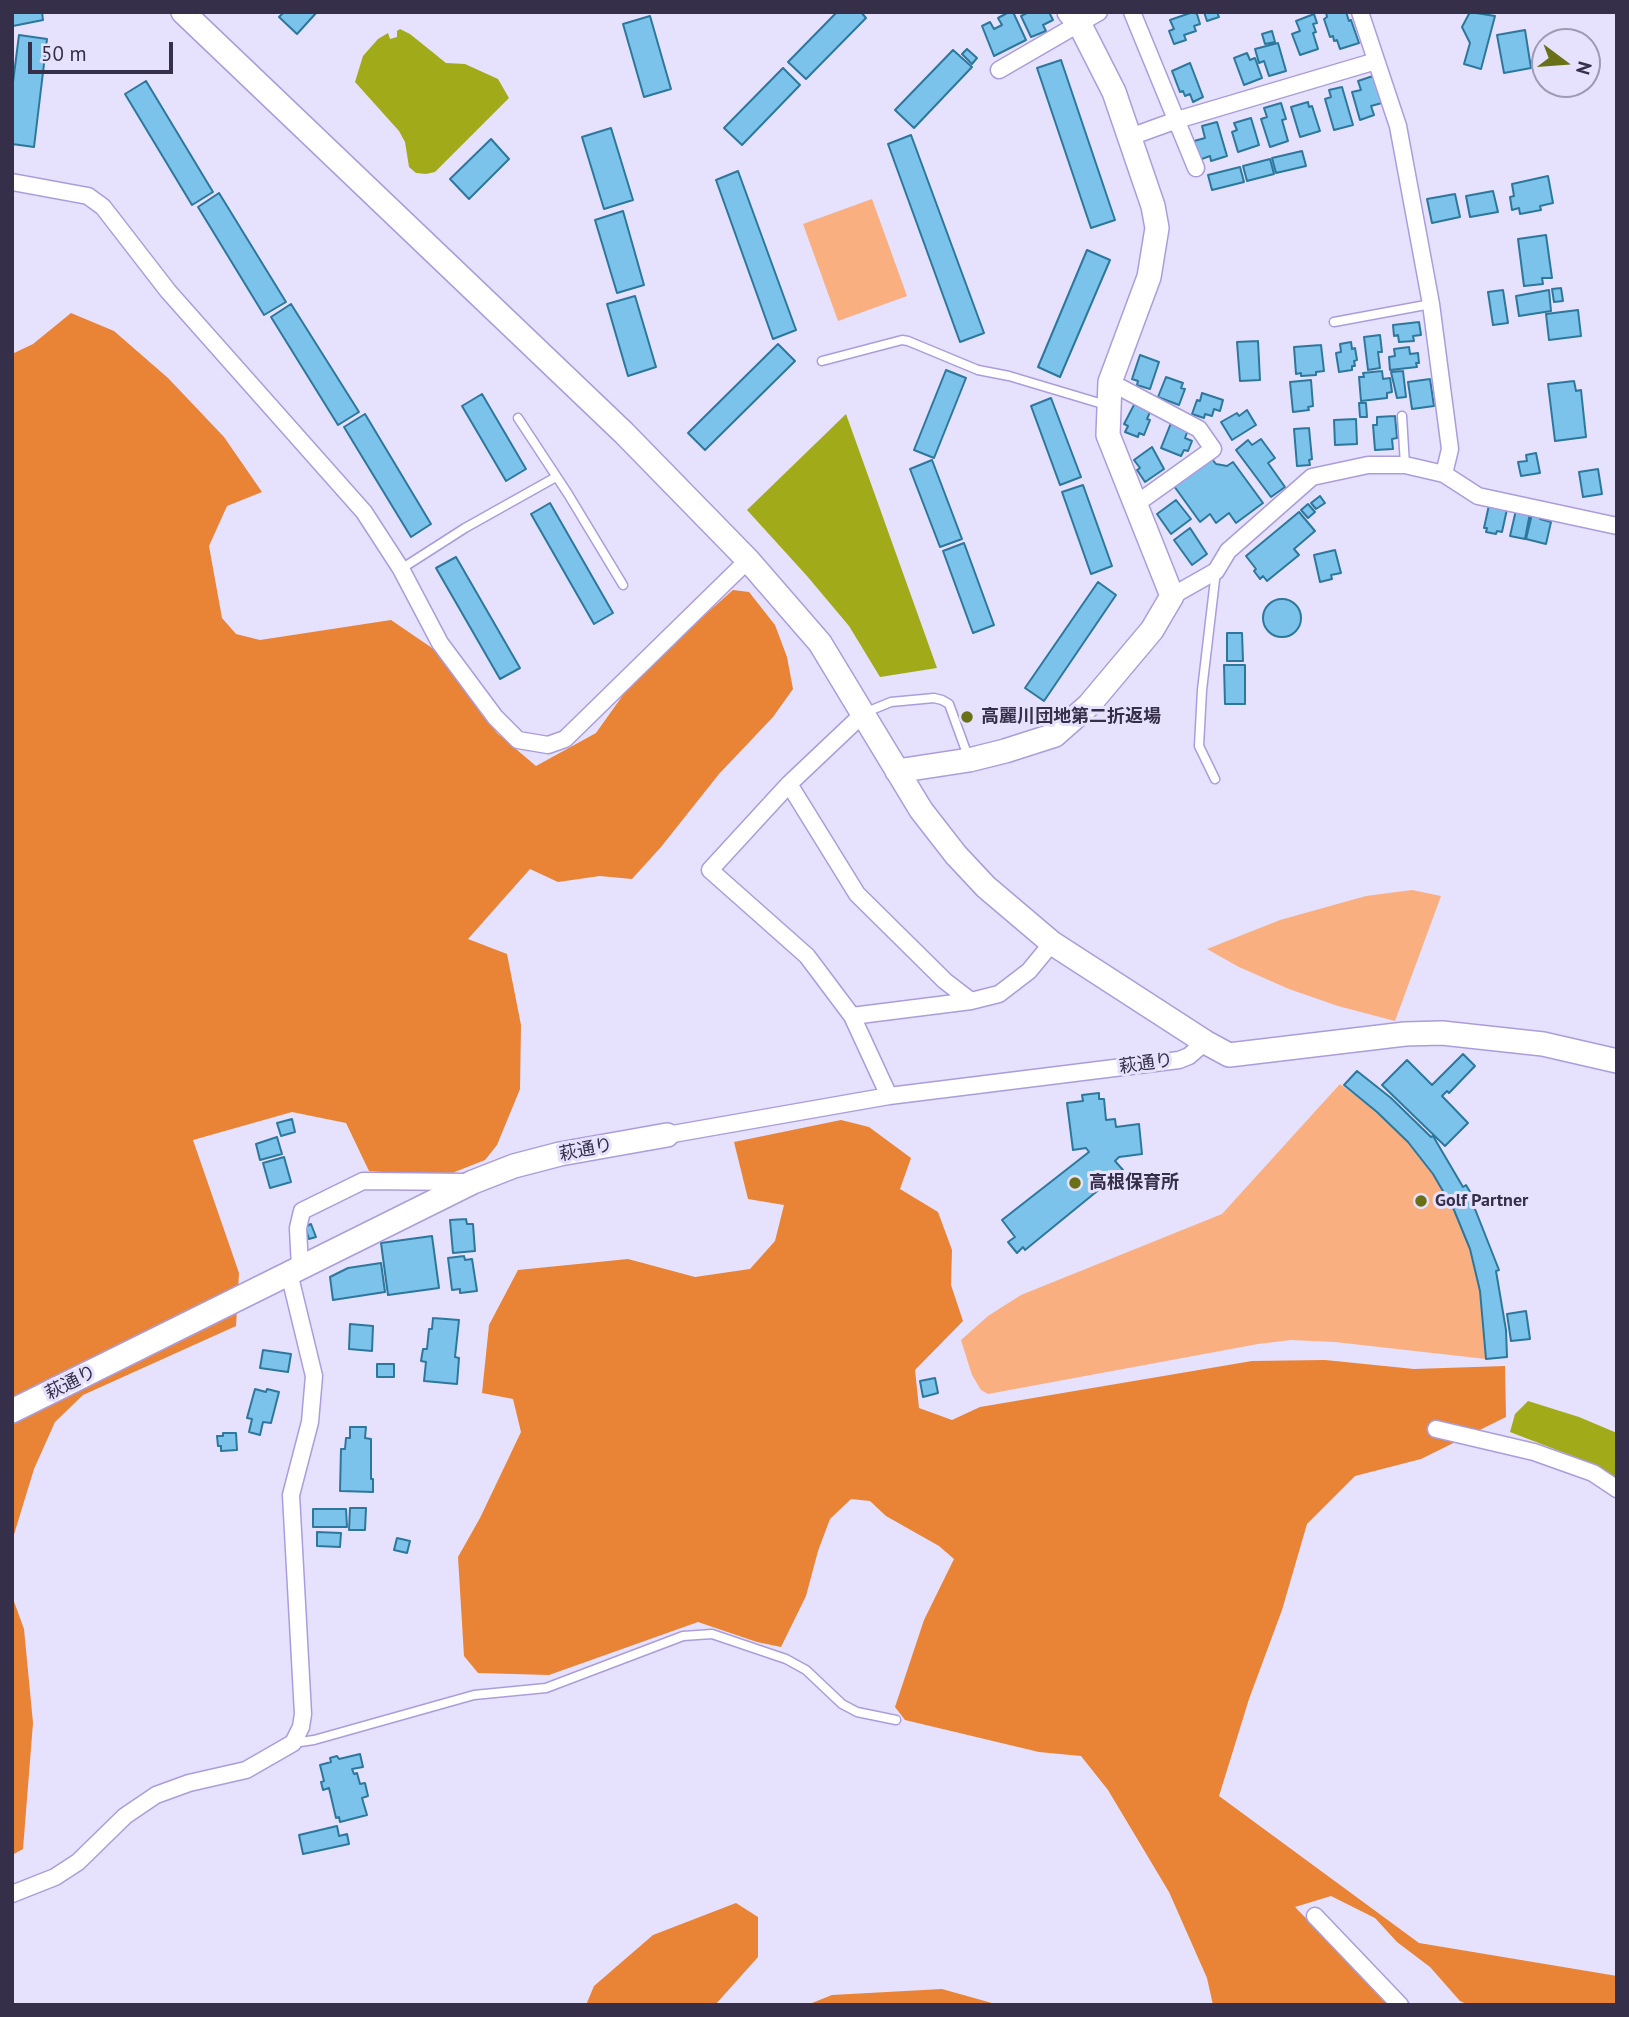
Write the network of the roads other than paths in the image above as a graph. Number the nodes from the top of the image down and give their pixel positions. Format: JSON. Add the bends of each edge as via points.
{"nodes":[{"id":1,"x":183,"y":12,"type":"edge"},
{"id":2,"x":1132,"y":12,"type":"edge"},
{"id":3,"x":1360,"y":12,"type":"edge"},
{"id":4,"x":1083,"y":16,"type":"edge"},
{"id":5,"x":1376,"y":61,"type":"junction"},
{"id":6,"x":999,"y":70,"type":"dead end"},
{"id":7,"x":1177,"y":120,"type":"junction"},
{"id":8,"x":1130,"y":137,"type":"junction"},
{"id":9,"x":1196,"y":168,"type":"dead end"},
{"id":10,"x":12,"y":181,"type":"edge"},
{"id":11,"x":1431,"y":304,"type":"junction"},
{"id":12,"x":1335,"y":322,"type":"dead end"},
{"id":13,"x":822,"y":361,"type":"dead end"},
{"id":14,"x":1110,"y":382,"type":"junction"},
{"id":15,"x":1109,"y":406,"type":"junction"},
{"id":16,"x":1402,"y":416,"type":"dead end"},
{"id":17,"x":518,"y":418,"type":"dead end"},
{"id":18,"x":1405,"y":465,"type":"junction"},
{"id":19,"x":1444,"y":474,"type":"junction"},
{"id":20,"x":556,"y":477,"type":"junction"},
{"id":21,"x":1136,"y":504,"type":"junction"},
{"id":22,"x":1617,"y":526,"type":"edge"},
{"id":23,"x":748,"y":560,"type":"junction"},
{"id":24,"x":401,"y":569,"type":"junction"},
{"id":25,"x":1216,"y":571,"type":"junction"},
{"id":26,"x":624,"y":585,"type":"dead end"},
{"id":27,"x":1172,"y":596,"type":"junction"},
{"id":28,"x":864,"y":713,"type":"junction"},
{"id":29,"x":969,"y":760,"type":"junction"},
{"id":30,"x":897,"y":771,"type":"junction"},
{"id":31,"x":1215,"y":779,"type":"dead end"},
{"id":32,"x":789,"y":783,"type":"junction"},
{"id":33,"x":1052,"y":943,"type":"junction"},
{"id":34,"x":971,"y":1002,"type":"junction"},
{"id":35,"x":852,"y":1016,"type":"junction"},
{"id":36,"x":1205,"y":1042,"type":"junction"},
{"id":37,"x":1617,"y":1061,"type":"edge"},
{"id":38,"x":889,"y":1096,"type":"junction"},
{"id":39,"x":667,"y":1135,"type":"joint"},
{"id":40,"x":473,"y":1182,"type":"junction"},
{"id":41,"x":294,"y":1271,"type":"junction"},
{"id":42,"x":12,"y":1411,"type":"edge"},
{"id":43,"x":1436,"y":1429,"type":"dead end"},
{"id":44,"x":1617,"y":1489,"type":"edge"},
{"id":45,"x":896,"y":1720,"type":"dead end"},
{"id":46,"x":293,"y":1743,"type":"junction"},
{"id":47,"x":12,"y":1894,"type":"edge"},
{"id":48,"x":1315,"y":1916,"type":"dead end"},
{"id":49,"x":1400,"y":2005,"type":"edge"}],
"edges":[{"from":1,"to":23,"type":"street","via":[[624,433]]},
{"from":2,"to":7,"type":"street"},
{"from":3,"to":5,"type":"street"},
{"from":4,"to":6,"type":"street"},
{"from":4,"to":8,"type":"street"},
{"from":5,"to":7,"type":"street"},
{"from":5,"to":11,"type":"street","via":[[1398,126]]},
{"from":7,"to":8,"type":"street"},
{"from":7,"to":9,"type":"street"},
{"from":8,"to":14,"type":"street","via":[[1153,206],[1156,247]]},
{"from":10,"to":24,"type":"street","via":[[88,196],[103,207],[168,291],[363,512]]},
{"from":11,"to":12,"type":"lane"},
{"from":11,"to":19,"type":"street","via":[[1450,449]]},
{"from":13,"to":15,"type":"lane","via":[[902,340],[978,370]]},
{"from":14,"to":15,"type":"street"},
{"from":14,"to":21,"type":"street","via":[[1199,429],[1213,449]]},
{"from":15,"to":21,"type":"street","via":[[1108,435]]},
{"from":16,"to":18,"type":"lane"},
{"from":17,"to":20,"type":"lane"},
{"from":18,"to":19,"type":"street"},
{"from":18,"to":25,"type":"street","via":[[1368,465],[1312,477],[1228,551]]},
{"from":19,"to":22,"type":"street","via":[[1478,496]]},
{"from":20,"to":24,"type":"lane"},
{"from":20,"to":26,"type":"lane"},
{"from":21,"to":27,"type":"street"},
{"from":23,"to":24,"type":"street","via":[[565,739],[548,745],[518,740],[495,717],[440,643]]},
{"from":23,"to":28,"type":"street","via":[[820,643]]},
{"from":25,"to":27,"type":"street"},
{"from":25,"to":31,"type":"lane","via":[[1199,746]]},
{"from":27,"to":29,"type":"street","via":[[1152,630],[1089,705],[1055,735]]},
{"from":28,"to":29,"type":"lane","via":[[891,702],[942,700],[949,704]]},
{"from":28,"to":30,"type":"street"},
{"from":28,"to":32,"type":"street"},
{"from":29,"to":30,"type":"street"},
{"from":30,"to":33,"type":"street","via":[[956,855]]},
{"from":32,"to":34,"type":"street","via":[[857,894]]},
{"from":32,"to":35,"type":"street","via":[[710,870],[807,956]]},
{"from":33,"to":34,"type":"street","via":[[1029,971],[999,995]]},
{"from":33,"to":36,"type":"street"},
{"from":34,"to":35,"type":"street"},
{"from":35,"to":38,"type":"street"},
{"from":36,"to":37,"type":"street","via":[[1229,1055],[1442,1033],[1543,1044]]},
{"from":36,"to":38,"type":"street","name":"萩通り","via":[[1179,1060]]},
{"from":38,"to":39,"type":"street","name":"萩通り"},
{"from":39,"to":40,"type":"street","name":"萩通り","via":[[560,1154]]},
{"from":40,"to":41,"type":"street","name":"萩通り"},
{"from":40,"to":41,"type":"street","via":[[362,1181],[315,1204],[302,1211]]},
{"from":41,"to":42,"type":"street","name":"萩通り"},
{"from":41,"to":46,"type":"street","via":[[314,1376],[310,1422],[291,1495],[303,1714]]},
{"from":43,"to":44,"type":"street","via":[[1534,1452],[1593,1473]]},
{"from":45,"to":46,"type":"lane","via":[[858,1712],[842,1704],[806,1670],[712,1634],[683,1636],[546,1688],[474,1695]]},
{"from":46,"to":47,"type":"street","via":[[246,1770],[156,1795],[125,1816],[78,1862]]},
{"from":48,"to":49,"type":"street"}]}
